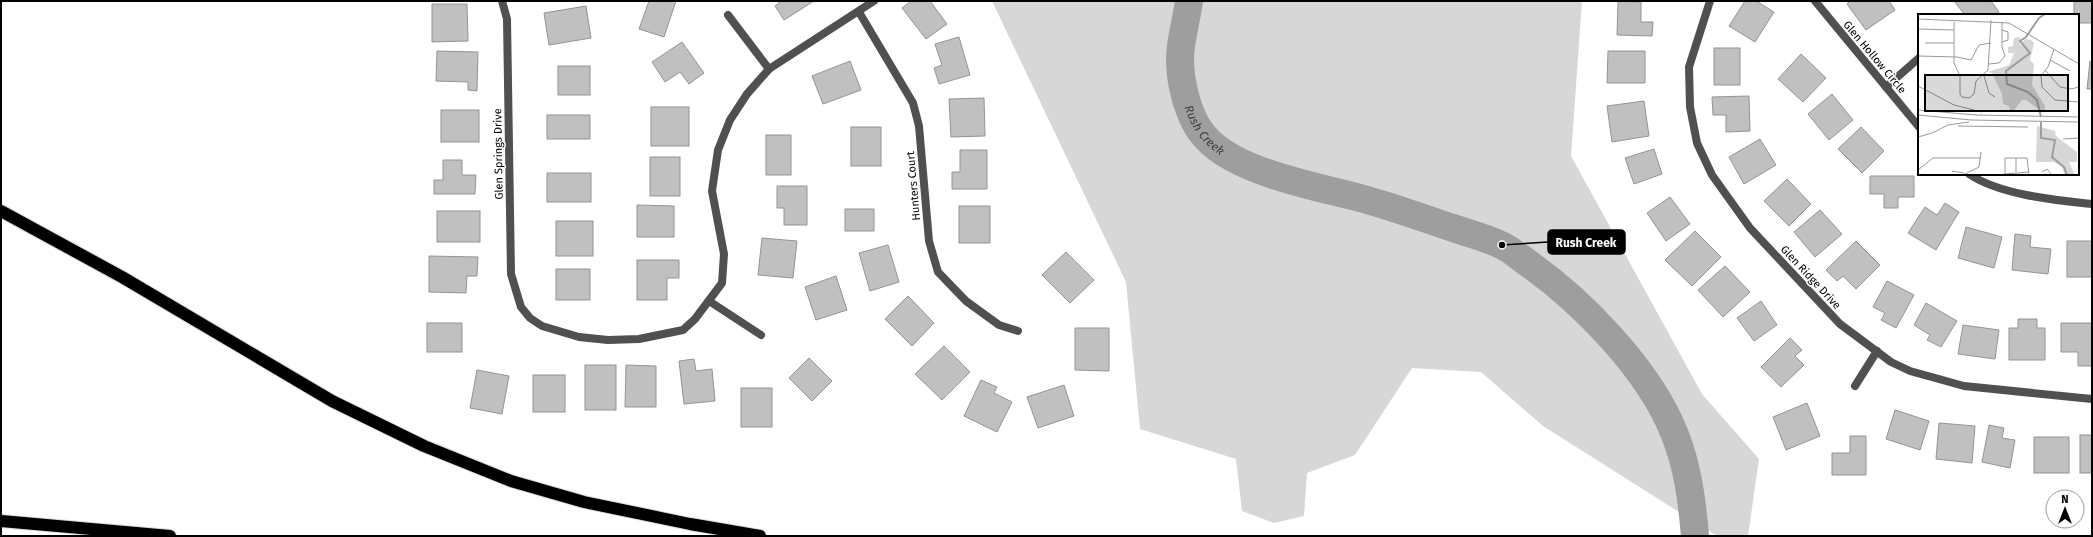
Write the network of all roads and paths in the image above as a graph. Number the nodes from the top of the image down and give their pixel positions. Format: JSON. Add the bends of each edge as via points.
{"nodes":[{"id":1,"x":502,"y":1,"type":"edge"},
{"id":2,"x":874,"y":1,"type":"edge"},
{"id":3,"x":1710,"y":1,"type":"edge"},
{"id":4,"x":1815,"y":1,"type":"edge"},
{"id":5,"x":859,"y":12,"type":"junction"},
{"id":6,"x":728,"y":15,"type":"dead end"},
{"id":7,"x":1918,"y":59,"type":"edge"},
{"id":8,"x":769,"y":69,"type":"junction"},
{"id":9,"x":1886,"y":87,"type":"junction"},
{"id":10,"x":1918,"y":126,"type":"edge"},
{"id":11,"x":1970,"y":175,"type":"edge"},
{"id":12,"x":2092,"y":204,"type":"edge"},
{"id":13,"x":1,"y":211,"type":"edge"},
{"id":14,"x":709,"y":301,"type":"junction"},
{"id":15,"x":1018,"y":331,"type":"dead end"},
{"id":16,"x":761,"y":335,"type":"dead end"},
{"id":17,"x":1877,"y":351,"type":"junction"},
{"id":18,"x":1855,"y":386,"type":"dead end"},
{"id":19,"x":2092,"y":399,"type":"edge"},
{"id":20,"x":1,"y":521,"type":"edge"},
{"id":21,"x":170,"y":536,"type":"edge"},
{"id":22,"x":760,"y":536,"type":"edge"}],
"edges":[{"from":1,"to":14,"type":"street","name":"Glen Springs Drive","via":[[507,19],[511,274],[521,307],[530,318],[542,326],[579,337],[608,340],[639,339],[683,330]]},
{"from":2,"to":5,"type":"street"},
{"from":3,"to":17,"type":"street","name":"Glen Ridge Drive","via":[[1689,68],[1691,115],[1697,143],[1712,175],[1750,228],[1840,324]]},
{"from":4,"to":9,"type":"street","name":"Glen Hollow Circle"},
{"from":5,"to":8,"type":"street"},
{"from":5,"to":15,"type":"street","name":"Hunters Court","via":[[913,102],[919,126],[929,241],[938,272],[966,301],[999,325]]},
{"from":6,"to":8,"type":"street"},
{"from":7,"to":9,"type":"street"},
{"from":8,"to":14,"type":"street","via":[[747,94],[730,120],[718,150],[712,191],[724,254],[722,282]]},
{"from":9,"to":10,"type":"street","name":"Glen Hollow Circle"},
{"from":11,"to":12,"type":"street","via":[[1979,181],[2011,191]]},
{"from":13,"to":22,"type":"highway","via":[[122,277],[332,401],[424,446],[511,481],[584,502]]},
{"from":14,"to":16,"type":"street"},
{"from":17,"to":18,"type":"street"},
{"from":17,"to":19,"type":"street","name":"Glen Ridge Drive","via":[[1891,362],[1910,371],[1964,386]]},
{"from":20,"to":21,"type":"highway"}]}
